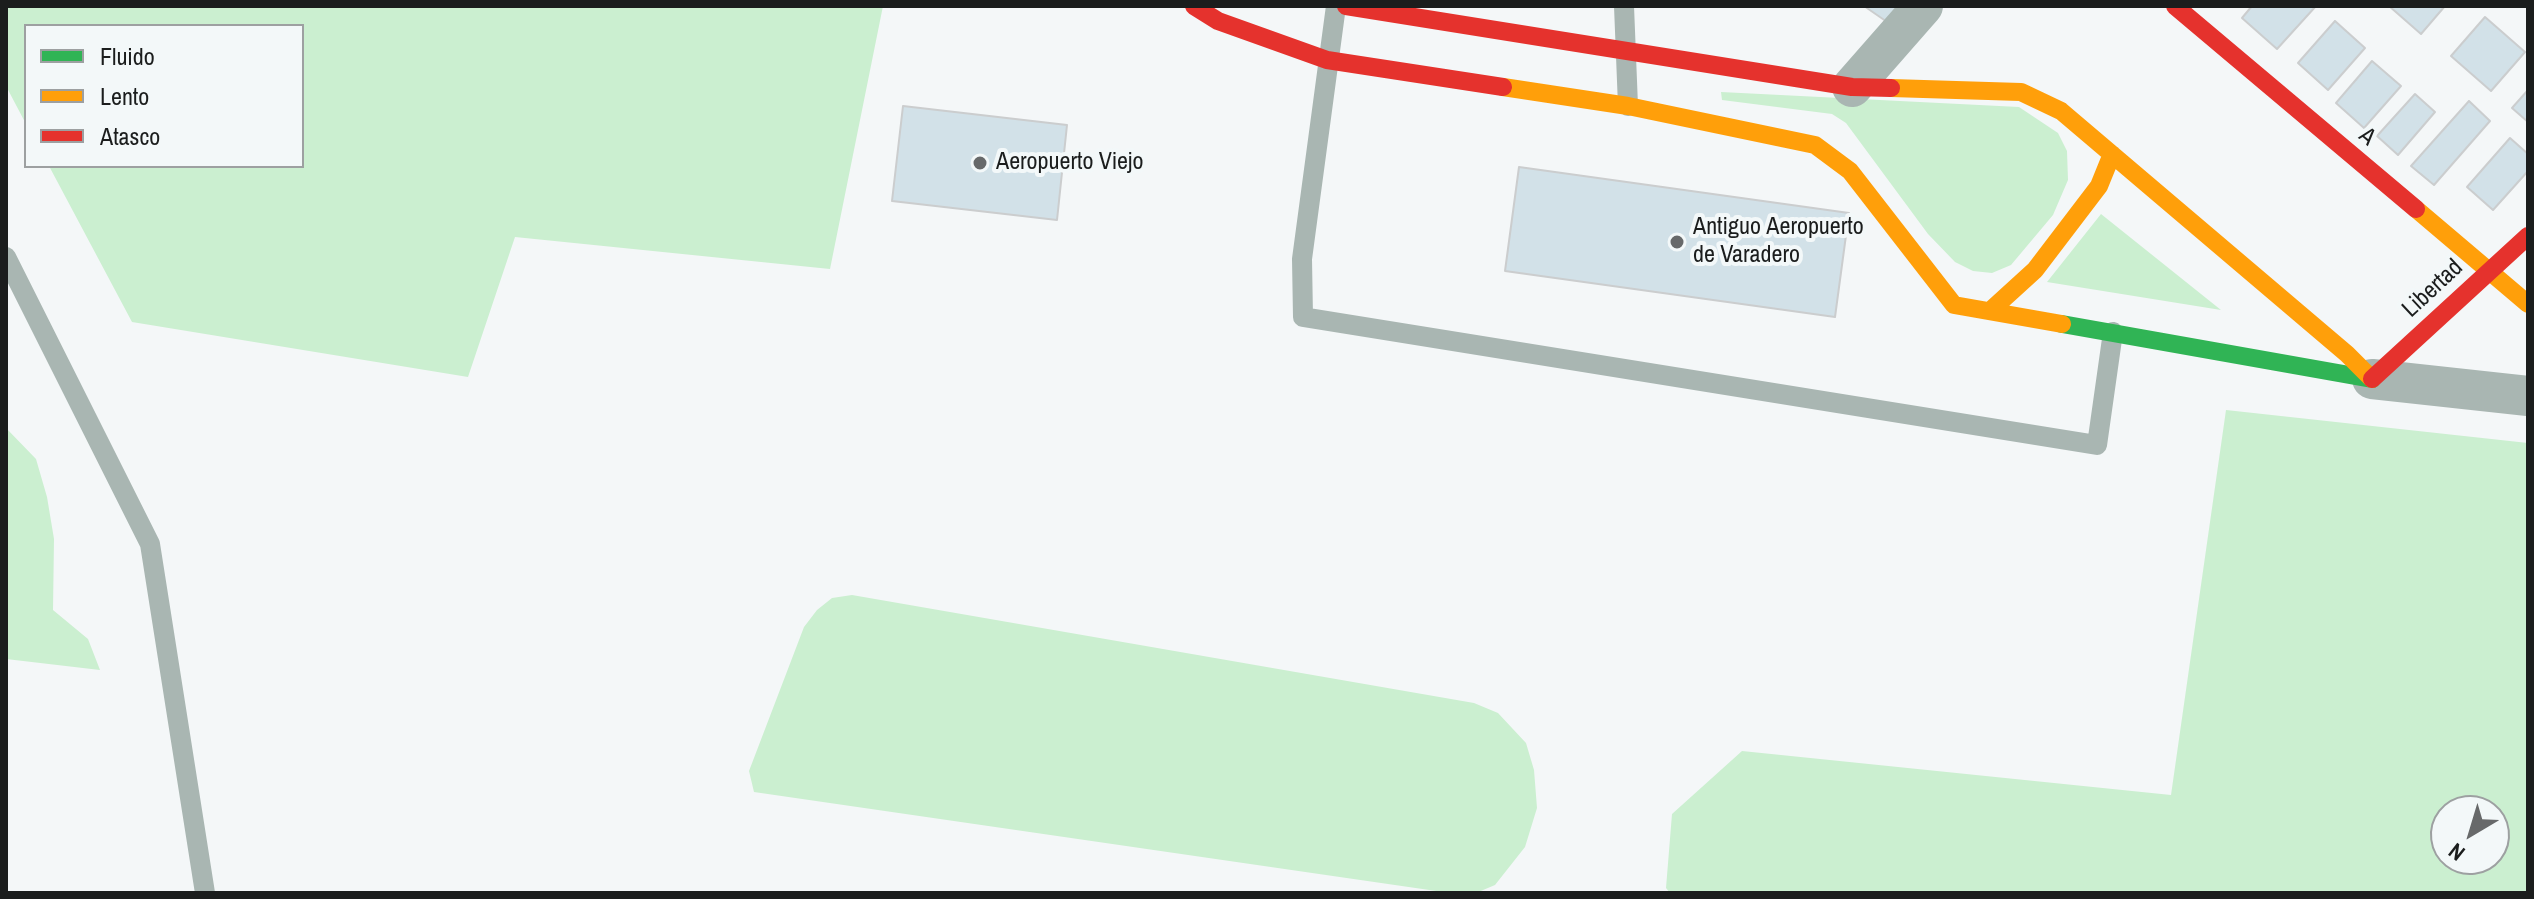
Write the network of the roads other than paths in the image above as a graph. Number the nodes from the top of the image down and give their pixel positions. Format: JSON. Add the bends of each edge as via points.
{"nodes":[{"id":1,"x":1194,"y":6,"type":"edge"},
{"id":2,"x":1336,"y":6,"type":"edge"},
{"id":3,"x":1346,"y":6,"type":"edge"},
{"id":4,"x":1624,"y":6,"type":"edge"},
{"id":5,"x":1923,"y":6,"type":"edge"},
{"id":6,"x":2175,"y":6,"type":"edge"},
{"id":7,"x":1628,"y":51,"type":"junction"},
{"id":8,"x":1327,"y":60,"type":"junction"},
{"id":9,"x":1852,"y":87,"type":"junction"},
{"id":10,"x":1628,"y":106,"type":"junction"},
{"id":11,"x":2112,"y":154,"type":"junction"},
{"id":12,"x":2528,"y":236,"type":"edge"},
{"id":13,"x":6,"y":257,"type":"edge"},
{"id":14,"x":2487,"y":272,"type":"junction"},
{"id":15,"x":2528,"y":304,"type":"edge"},
{"id":16,"x":1990,"y":311,"type":"junction"},
{"id":17,"x":2113,"y":332,"type":"junction"},
{"id":18,"x":2372,"y":379,"type":"junction"},
{"id":19,"x":2528,"y":396,"type":"edge"},
{"id":20,"x":205,"y":893,"type":"edge"}],
"edges":[{"from":1,"to":8,"type":"street","via":[[1218,21]]},
{"from":2,"to":8,"type":"lane"},
{"from":3,"to":7,"type":"street"},
{"from":4,"to":7,"type":"lane"},
{"from":5,"to":9,"type":"street"},
{"from":6,"to":14,"type":"street","name":"A"},
{"from":7,"to":9,"type":"street"},
{"from":7,"to":10,"type":"lane"},
{"from":8,"to":10,"type":"street"},
{"from":8,"to":17,"type":"lane","via":[[1302,259],[1303,317],[2097,445]]},
{"from":9,"to":11,"type":"street","via":[[2021,92],[2061,111]]},
{"from":10,"to":16,"type":"street","via":[[1815,145],[1850,171],[1954,305]]},
{"from":11,"to":16,"type":"street","via":[[2099,186],[2044,258]]},
{"from":11,"to":18,"type":"street"},
{"from":12,"to":14,"type":"street","name":"Libertad"},
{"from":13,"to":20,"type":"lane","via":[[150,544]]},
{"from":14,"to":15,"type":"street","name":"A"},
{"from":14,"to":18,"type":"street","name":"Libertad"},
{"from":16,"to":17,"type":"street"},
{"from":17,"to":18,"type":"street"},
{"from":18,"to":19,"type":"street"}]}
